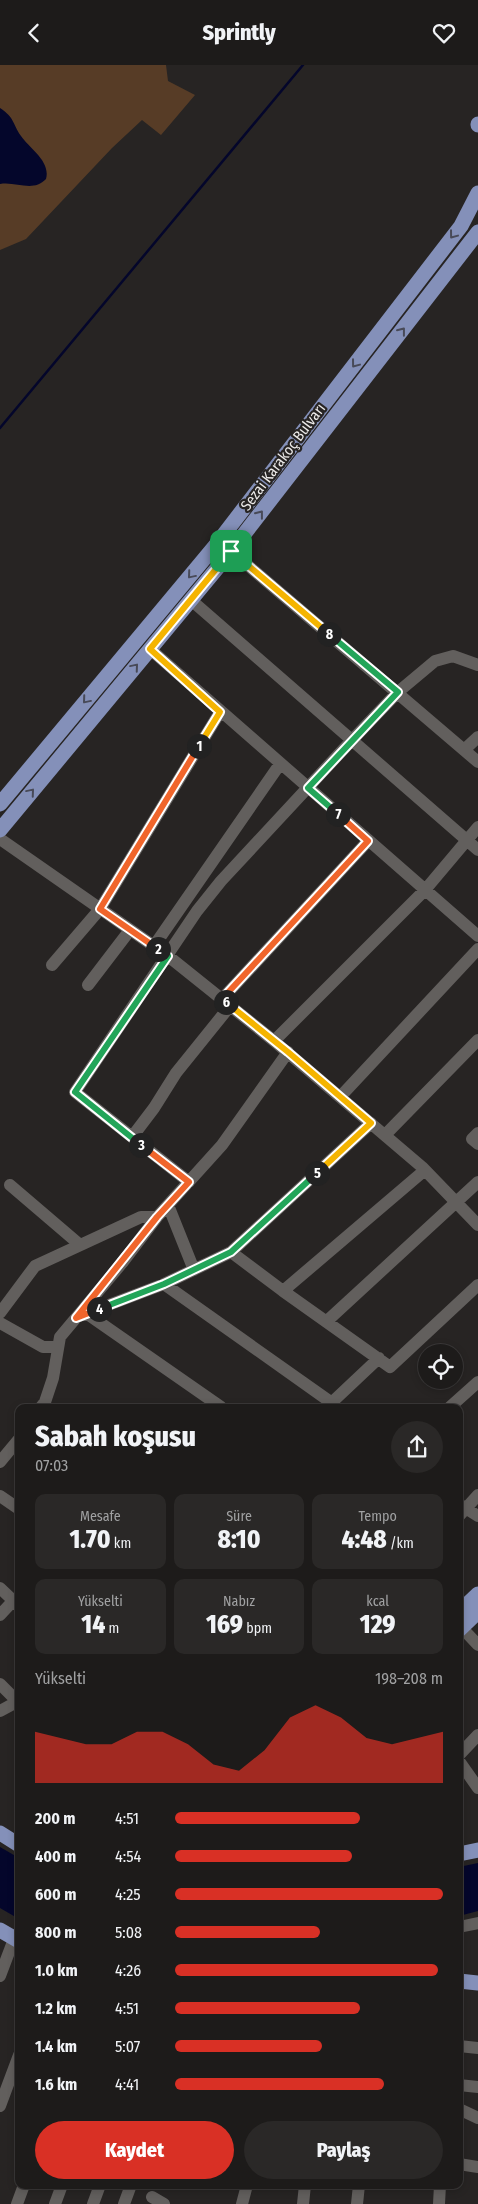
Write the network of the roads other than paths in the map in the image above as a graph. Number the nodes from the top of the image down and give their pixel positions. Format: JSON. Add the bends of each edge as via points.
{"nodes":[{"id":1,"x":478,"y":193,"type":"edge"},
{"id":2,"x":478,"y":232,"type":"edge"},
{"id":3,"x":231,"y":551,"type":"junction"},
{"id":4,"x":191,"y":600,"type":"junction"},
{"id":5,"x":150,"y":649,"type":"junction"},
{"id":6,"x":478,"y":665,"type":"edge"},
{"id":7,"x":398,"y":692,"type":"junction"},
{"id":8,"x":220,"y":712,"type":"junction"},
{"id":9,"x":478,"y":737,"type":"edge"},
{"id":10,"x":352,"y":740,"type":"junction"},
{"id":11,"x":464,"y":750,"type":"junction"},
{"id":12,"x":478,"y":762,"type":"edge"},
{"id":13,"x":280,"y":764,"type":"junction"},
{"id":14,"x":308,"y":788,"type":"junction"},
{"id":15,"x":0,"y":804,"type":"edge"},
{"id":16,"x":478,"y":827,"type":"edge"},
{"id":17,"x":0,"y":830,"type":"edge"},
{"id":18,"x":0,"y":839,"type":"edge"},
{"id":19,"x":368,"y":841,"type":"junction"},
{"id":20,"x":468,"y":841,"type":"junction"},
{"id":21,"x":478,"y":850,"type":"edge"},
{"id":22,"x":425,"y":890,"type":"junction"},
{"id":23,"x":100,"y":909,"type":"junction"},
{"id":24,"x":130,"y":930,"type":"junction"},
{"id":25,"x":478,"y":937,"type":"edge"},
{"id":26,"x":154,"y":946,"type":"junction"},
{"id":27,"x":478,"y":949,"type":"edge"},
{"id":28,"x":168,"y":956,"type":"junction"},
{"id":29,"x":52,"y":965,"type":"dead end"},
{"id":30,"x":88,"y":985,"type":"dead end"},
{"id":31,"x":226,"y":1003,"type":"junction"},
{"id":32,"x":478,"y":1040,"type":"edge"},
{"id":33,"x":274,"y":1041,"type":"junction"},
{"id":34,"x":288,"y":1052,"type":"junction"},
{"id":35,"x":340,"y":1097,"type":"junction"},
{"id":36,"x":371,"y":1123,"type":"junction"},
{"id":37,"x":478,"y":1133,"type":"edge"},
{"id":38,"x":386,"y":1135,"type":"junction"},
{"id":39,"x":132,"y":1137,"type":"junction"},
{"id":40,"x":478,"y":1144,"type":"edge"},
{"id":41,"x":425,"y":1170,"type":"junction"},
{"id":42,"x":189,"y":1182,"type":"junction"},
{"id":43,"x":478,"y":1182,"type":"edge"},
{"id":44,"x":10,"y":1185,"type":"dead end"},
{"id":45,"x":456,"y":1203,"type":"junction"},
{"id":46,"x":168,"y":1205,"type":"junction"},
{"id":47,"x":157,"y":1217,"type":"junction"},
{"id":48,"x":478,"y":1225,"type":"edge"},
{"id":49,"x":79,"y":1245,"type":"junction"},
{"id":50,"x":231,"y":1252,"type":"junction"},
{"id":51,"x":194,"y":1270,"type":"junction"},
{"id":52,"x":164,"y":1284,"type":"junction"},
{"id":53,"x":478,"y":1285,"type":"edge"},
{"id":54,"x":283,"y":1291,"type":"junction"},
{"id":55,"x":0,"y":1313,"type":"edge"},
{"id":56,"x":81,"y":1316,"type":"junction"},
{"id":57,"x":326,"y":1321,"type":"junction"},
{"id":58,"x":0,"y":1323,"type":"edge"},
{"id":59,"x":58,"y":1347,"type":"junction"},
{"id":60,"x":379,"y":1358,"type":"junction"},
{"id":61,"x":478,"y":1382,"type":"edge"},
{"id":62,"x":47,"y":1404,"type":"edge"},
{"id":63,"x":216,"y":1404,"type":"edge"},
{"id":64,"x":329,"y":1404,"type":"edge"},
{"id":65,"x":331,"y":1404,"type":"edge"},
{"id":66,"x":453,"y":1404,"type":"edge"},
{"id":67,"x":15,"y":1445,"type":"edge"},
{"id":68,"x":0,"y":1462,"type":"edge"},
{"id":69,"x":478,"y":1495,"type":"edge"},
{"id":70,"x":0,"y":1496,"type":"edge"},
{"id":71,"x":15,"y":1506,"type":"edge"},
{"id":72,"x":463,"y":1507,"type":"edge"},
{"id":73,"x":463,"y":1510,"type":"edge"},
{"id":74,"x":478,"y":1516,"type":"edge"},
{"id":75,"x":0,"y":1587,"type":"edge"},
{"id":76,"x":478,"y":1594,"type":"edge"},
{"id":77,"x":15,"y":1602,"type":"edge"},
{"id":78,"x":15,"y":1604,"type":"edge"},
{"id":79,"x":463,"y":1608,"type":"edge"},
{"id":80,"x":478,"y":1612,"type":"edge"},
{"id":81,"x":0,"y":1615,"type":"edge"},
{"id":82,"x":463,"y":1626,"type":"edge"},
{"id":83,"x":463,"y":1632,"type":"edge"},
{"id":84,"x":478,"y":1645,"type":"edge"},
{"id":85,"x":0,"y":1684,"type":"edge"},
{"id":86,"x":15,"y":1696,"type":"edge"},
{"id":87,"x":15,"y":1701,"type":"edge"},
{"id":88,"x":0,"y":1711,"type":"edge"},
{"id":89,"x":478,"y":1735,"type":"edge"},
{"id":90,"x":463,"y":1751,"type":"edge"},
{"id":91,"x":463,"y":1767,"type":"edge"},
{"id":92,"x":478,"y":1788,"type":"edge"},
{"id":93,"x":0,"y":1833,"type":"edge"},
{"id":94,"x":15,"y":1842,"type":"edge"},
{"id":95,"x":478,"y":1850,"type":"edge"},
{"id":96,"x":463,"y":1853,"type":"edge"},
{"id":97,"x":478,"y":1923,"type":"edge"},
{"id":98,"x":463,"y":1926,"type":"edge"},
{"id":99,"x":0,"y":1931,"type":"edge"},
{"id":100,"x":15,"y":1939,"type":"edge"},
{"id":101,"x":15,"y":1942,"type":"edge"},
{"id":102,"x":0,"y":1976,"type":"edge"},
{"id":103,"x":463,"y":1981,"type":"edge"},
{"id":104,"x":478,"y":1983,"type":"edge"},
{"id":105,"x":463,"y":2046,"type":"edge"},
{"id":106,"x":478,"y":2048,"type":"edge"},
{"id":107,"x":15,"y":2066,"type":"edge"},
{"id":108,"x":463,"y":2085,"type":"edge"},
{"id":109,"x":478,"y":2087,"type":"edge"},
{"id":110,"x":0,"y":2106,"type":"edge"},
{"id":111,"x":463,"y":2111,"type":"edge"},
{"id":112,"x":478,"y":2118,"type":"edge"},
{"id":113,"x":463,"y":2165,"type":"edge"},
{"id":114,"x":478,"y":2167,"type":"edge"},
{"id":115,"x":23,"y":2189,"type":"edge"},
{"id":116,"x":61,"y":2189,"type":"edge"},
{"id":117,"x":99,"y":2189,"type":"edge"},
{"id":118,"x":130,"y":2189,"type":"edge"},
{"id":119,"x":246,"y":2189,"type":"edge"},
{"id":120,"x":302,"y":2189,"type":"edge"},
{"id":121,"x":359,"y":2189,"type":"edge"},
{"id":122,"x":440,"y":2189,"type":"edge"},
{"id":123,"x":152,"y":2197,"type":"dead end"},
{"id":124,"x":360,"y":2203,"type":"edge"},
{"id":125,"x":17,"y":2204,"type":"edge"},
{"id":126,"x":55,"y":2204,"type":"edge"},
{"id":127,"x":93,"y":2204,"type":"edge"},
{"id":128,"x":124,"y":2204,"type":"edge"},
{"id":129,"x":164,"y":2204,"type":"edge"},
{"id":130,"x":242,"y":2204,"type":"edge"},
{"id":131,"x":303,"y":2204,"type":"edge"},
{"id":132,"x":439,"y":2204,"type":"edge"}],
"edges":[{"from":1,"to":15,"type":"main road","name":"Sezai Karakoç Bulvarı","one_way":true,"via":[[460,226],[215,546]]},
{"from":3,"to":2,"type":"main road","one_way":true},
{"from":3,"to":4,"type":"main road"},
{"from":3,"to":7,"type":"street"},
{"from":4,"to":5,"type":"main road"},
{"from":4,"to":10,"type":"street"},
{"from":5,"to":8,"type":"street"},
{"from":17,"to":5,"type":"main road","one_way":true},
{"from":6,"to":7,"type":"street","via":[[458,657],[439,659]]},
{"from":7,"to":10,"type":"street"},
{"from":7,"to":11,"type":"street"},
{"from":8,"to":13,"type":"street"},
{"from":8,"to":23,"type":"street"},
{"from":9,"to":11,"type":"street"},
{"from":10,"to":14,"type":"street"},
{"from":10,"to":20,"type":"street"},
{"from":11,"to":12,"type":"street"},
{"from":13,"to":14,"type":"street"},
{"from":13,"to":26,"type":"street"},
{"from":14,"to":19,"type":"street"},
{"from":14,"to":28,"type":"street","via":[[221,881]]},
{"from":16,"to":20,"type":"street"},
{"from":18,"to":23,"type":"street"},
{"from":19,"to":22,"type":"street"},
{"from":19,"to":31,"type":"street"},
{"from":20,"to":21,"type":"street"},
{"from":20,"to":22,"type":"street"},
{"from":22,"to":25,"type":"street"},
{"from":22,"to":33,"type":"street"},
{"from":23,"to":24,"type":"street"},
{"from":23,"to":29,"type":"street"},
{"from":24,"to":26,"type":"street"},
{"from":24,"to":30,"type":"street"},
{"from":26,"to":28,"type":"street"},
{"from":27,"to":35,"type":"street"},
{"from":28,"to":31,"type":"street"},
{"from":28,"to":39,"type":"street","via":[[75,1092]]},
{"from":31,"to":33,"type":"street"},
{"from":31,"to":39,"type":"street"},
{"from":32,"to":38,"type":"street"},
{"from":33,"to":34,"type":"street"},
{"from":34,"to":35,"type":"street"},
{"from":34,"to":42,"type":"street","via":[[222,1145]]},
{"from":35,"to":36,"type":"street"},
{"from":36,"to":38,"type":"street"},
{"from":36,"to":50,"type":"street"},
{"from":37,"to":40,"type":"street","via":[[472,1139]]},
{"from":38,"to":41,"type":"street"},
{"from":39,"to":42,"type":"street"},
{"from":41,"to":45,"type":"street"},
{"from":41,"to":54,"type":"street"},
{"from":42,"to":46,"type":"street"},
{"from":43,"to":45,"type":"street"},
{"from":44,"to":49,"type":"street"},
{"from":45,"to":48,"type":"street"},
{"from":45,"to":57,"type":"street"},
{"from":46,"to":47,"type":"street"},
{"from":46,"to":51,"type":"street"},
{"from":47,"to":49,"type":"street","via":[[141,1217]]},
{"from":47,"to":56,"type":"street"},
{"from":49,"to":55,"type":"street","via":[[35,1266]]},
{"from":50,"to":51,"type":"street"},
{"from":50,"to":54,"type":"street"},
{"from":51,"to":52,"type":"street"},
{"from":52,"to":56,"type":"street"},
{"from":52,"to":64,"type":"street"},
{"from":53,"to":60,"type":"street","via":[[390,1367]]},
{"from":54,"to":57,"type":"street"},
{"from":56,"to":59,"type":"street","via":[[60,1337]]},
{"from":56,"to":63,"type":"street"},
{"from":57,"to":60,"type":"street"},
{"from":58,"to":59,"type":"street","via":[[43,1347]]},
{"from":59,"to":62,"type":"street"},
{"from":60,"to":65,"type":"street"},
{"from":61,"to":66,"type":"street"},
{"from":67,"to":68,"type":"street"},
{"from":69,"to":72,"type":"street"},
{"from":70,"to":71,"type":"street"},
{"from":73,"to":74,"type":"street"},
{"from":75,"to":77,"type":"street"},
{"from":76,"to":79,"type":"main road"},
{"from":78,"to":81,"type":"street"},
{"from":80,"to":82,"type":"main road"},
{"from":83,"to":84,"type":"street"},
{"from":85,"to":86,"type":"street"},
{"from":87,"to":88,"type":"street"},
{"from":89,"to":90,"type":"street"},
{"from":91,"to":92,"type":"street"},
{"from":93,"to":94,"type":"main road"},
{"from":95,"to":96,"type":"main road"},
{"from":97,"to":98,"type":"street"},
{"from":99,"to":100,"type":"main road"},
{"from":101,"to":102,"type":"street"},
{"from":103,"to":104,"type":"main road"},
{"from":105,"to":106,"type":"street"},
{"from":107,"to":110,"type":"street"},
{"from":108,"to":109,"type":"street"},
{"from":111,"to":112,"type":"street"},
{"from":113,"to":114,"type":"street"},
{"from":115,"to":125,"type":"street"},
{"from":116,"to":126,"type":"street"},
{"from":117,"to":127,"type":"street"},
{"from":118,"to":128,"type":"street"},
{"from":119,"to":130,"type":"street"},
{"from":120,"to":131,"type":"street"},
{"from":121,"to":124,"type":"street"},
{"from":122,"to":132,"type":"street"},
{"from":123,"to":129,"type":"street"}]}
